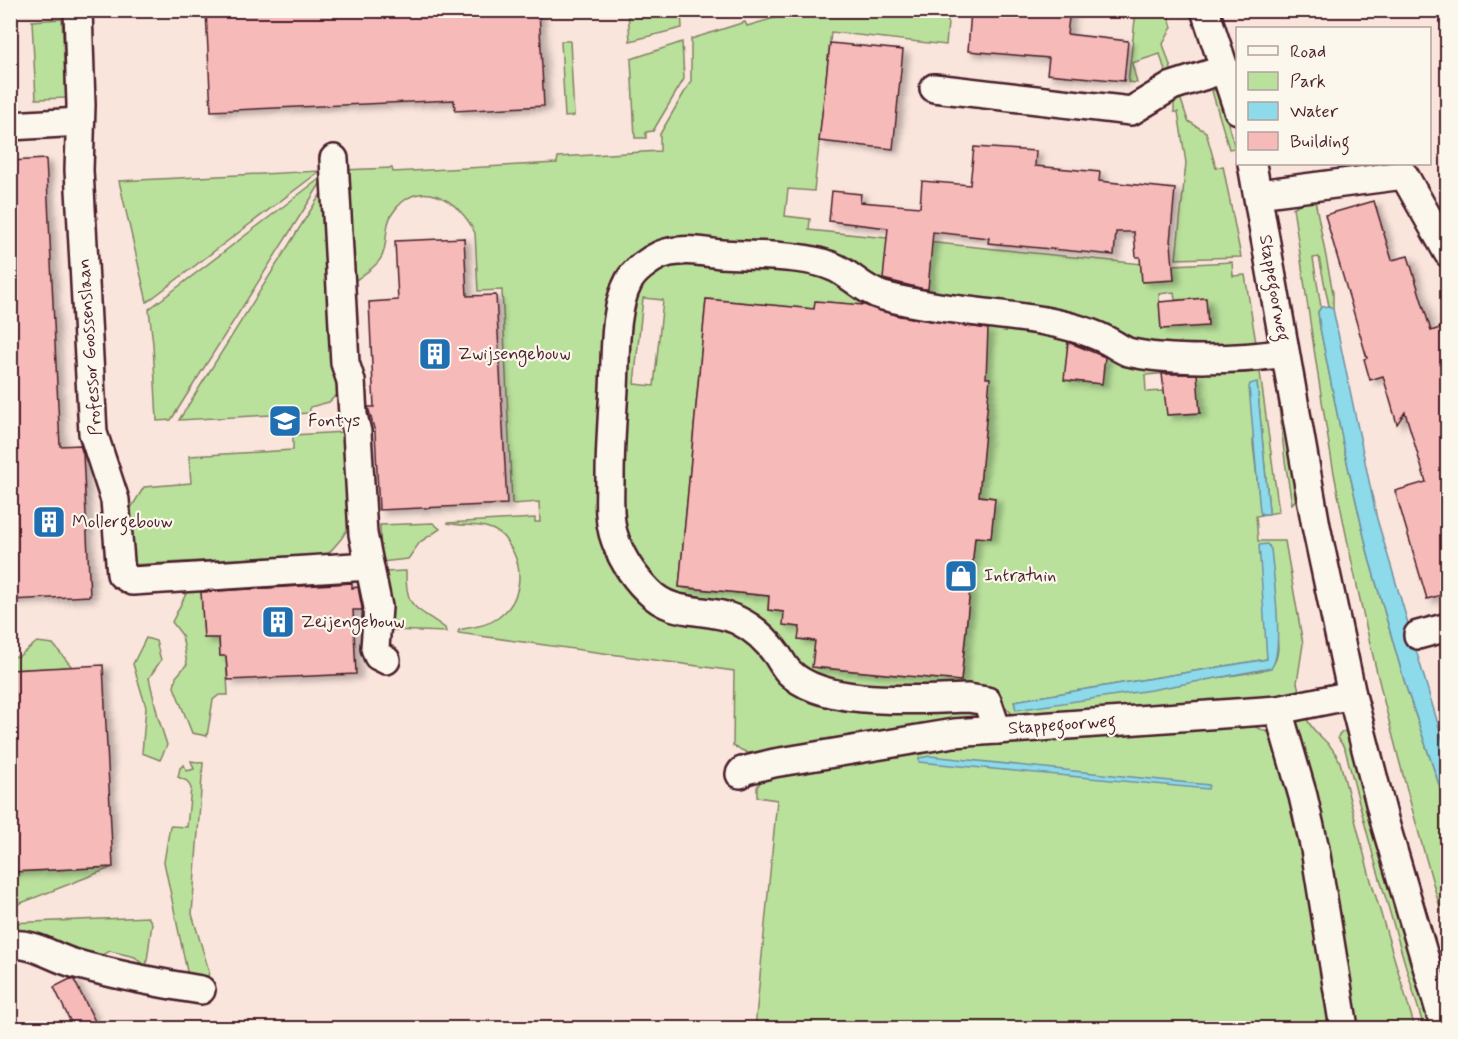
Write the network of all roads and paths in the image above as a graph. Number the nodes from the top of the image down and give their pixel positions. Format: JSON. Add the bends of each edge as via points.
{"nodes":[{"id":1,"x":78,"y":10,"type":"edge"},
{"id":2,"x":1205,"y":10,"type":"edge"},
{"id":3,"x":1225,"y":69,"type":"junction"},
{"id":4,"x":934,"y":88,"type":"dead end"},
{"id":5,"x":1236,"y":104,"type":"edge"},
{"id":6,"x":80,"y":122,"type":"junction"},
{"id":7,"x":10,"y":126,"type":"edge"},
{"id":8,"x":334,"y":159,"type":"dead end"},
{"id":9,"x":1252,"y":165,"type":"edge"},
{"id":10,"x":1258,"y":194,"type":"junction"},
{"id":11,"x":1448,"y":253,"type":"edge"},
{"id":12,"x":1285,"y":353,"type":"junction"},
{"id":13,"x":369,"y":566,"type":"junction"},
{"id":14,"x":1448,"y":627,"type":"edge"},
{"id":15,"x":1418,"y":635,"type":"dead end"},
{"id":16,"x":386,"y":660,"type":"dead end"},
{"id":17,"x":1352,"y":695,"type":"junction"},
{"id":18,"x":1278,"y":710,"type":"junction"},
{"id":19,"x":997,"y":730,"type":"junction"},
{"id":20,"x":740,"y":774,"type":"dead end"},
{"id":21,"x":10,"y":945,"type":"edge"},
{"id":22,"x":10,"y":957,"type":"edge"},
{"id":23,"x":70,"y":962,"type":"junction"},
{"id":24,"x":201,"y":990,"type":"dead end"},
{"id":25,"x":1344,"y":1029,"type":"edge"},
{"id":26,"x":1445,"y":1029,"type":"edge"}],
"edges":[{"from":1,"to":6,"type":"street","name":"Professor Goossenslaan"},
{"from":2,"to":3,"type":"street"},
{"from":3,"to":4,"type":"street","via":[[1172,86],[1131,111]]},
{"from":3,"to":5,"type":"street"},
{"from":6,"to":7,"type":"street"},
{"from":6,"to":13,"type":"street","name":"Professor Goossenslaan","via":[[79,170],[93,433],[114,500],[121,574],[132,581]]},
{"from":8,"to":13,"type":"street","via":[[345,363],[351,381]]},
{"from":9,"to":10,"type":"street","name":"Stappegoorweg"},
{"from":10,"to":11,"type":"street","via":[[1404,175]]},
{"from":10,"to":12,"type":"street","name":"Stappegoorweg"},
{"from":12,"to":17,"type":"street","name":"Stappegoorweg"},
{"from":12,"to":19,"type":"street","via":[[1256,358],[1152,356],[1125,351],[1081,329],[877,294],[835,268],[809,260],[681,250],[660,255],[629,279],[618,328],[609,512],[619,551],[642,584],[663,604],[733,618],[752,628],[767,641],[789,672],[807,685],[852,698],[987,701]]},
{"from":13,"to":16,"type":"street","via":[[378,607],[375,648],[378,656]]},
{"from":14,"to":15,"type":"street"},
{"from":17,"to":18,"type":"street","name":"Stappegoorweg"},
{"from":17,"to":26,"type":"street","name":"Stappegoorweg"},
{"from":18,"to":19,"type":"street","name":"Stappegoorweg"},
{"from":18,"to":25,"type":"street","via":[[1315,849]]},
{"from":19,"to":20,"type":"street","name":"Stappegoorweg","via":[[774,763]]},
{"from":21,"to":23,"type":"street","via":[[44,950]]},
{"from":22,"to":23,"type":"street","via":[[41,965]]},
{"from":23,"to":24,"type":"street"}]}
